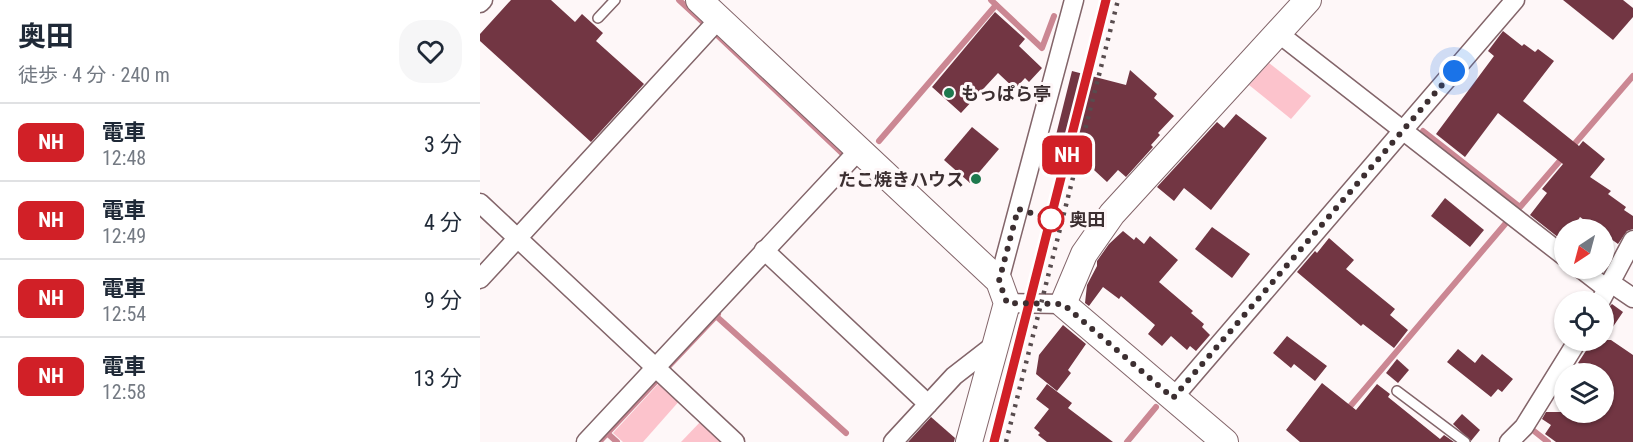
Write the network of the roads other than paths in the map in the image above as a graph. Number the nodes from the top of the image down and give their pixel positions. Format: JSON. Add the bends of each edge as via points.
{"nodes":[{"id":1,"x":483,"y":0,"type":"edge"},
{"id":2,"x":615,"y":0,"type":"edge"},
{"id":3,"x":699,"y":0,"type":"edge"},
{"id":4,"x":1074,"y":0,"type":"edge"},
{"id":5,"x":1308,"y":0,"type":"edge"},
{"id":6,"x":1515,"y":0,"type":"edge"},
{"id":7,"x":480,"y":3,"type":"edge"},
{"id":8,"x":598,"y":18,"type":"dead end"},
{"id":9,"x":719,"y":19,"type":"junction"},
{"id":10,"x":1278,"y":33,"type":"junction"},
{"id":11,"x":1403,"y":131,"type":"junction"},
{"id":12,"x":859,"y":150,"type":"junction"},
{"id":13,"x":480,"y":203,"type":"edge"},
{"id":14,"x":518,"y":238,"type":"junction"},
{"id":15,"x":1633,"y":240,"type":"edge"},
{"id":16,"x":1554,"y":248,"type":"edge"},
{"id":17,"x":764,"y":250,"type":"junction"},
{"id":18,"x":480,"y":279,"type":"edge"},
{"id":19,"x":1593,"y":279,"type":"edge"},
{"id":20,"x":1606,"y":291,"type":"edge"},
{"id":21,"x":1003,"y":292,"type":"junction"},
{"id":22,"x":1614,"y":293,"type":"edge"},
{"id":23,"x":1633,"y":298,"type":"edge"},
{"id":24,"x":1063,"y":304,"type":"junction"},
{"id":25,"x":994,"y":345,"type":"junction"},
{"id":26,"x":1571,"y":351,"type":"edge"},
{"id":27,"x":656,"y":366,"type":"junction"},
{"id":28,"x":1397,"y":390,"type":"dead end"},
{"id":29,"x":1173,"y":398,"type":"junction"},
{"id":30,"x":928,"y":404,"type":"junction"},
{"id":31,"x":586,"y":442,"type":"edge"},
{"id":32,"x":735,"y":442,"type":"edge"},
{"id":33,"x":893,"y":442,"type":"edge"},
{"id":34,"x":969,"y":442,"type":"edge"},
{"id":35,"x":1225,"y":442,"type":"edge"},
{"id":36,"x":1465,"y":442,"type":"edge"},
{"id":37,"x":1509,"y":442,"type":"edge"}],
"edges":[{"from":1,"to":7,"type":"street"},
{"from":2,"to":8,"type":"lane"},
{"from":3,"to":9,"type":"street"},
{"from":4,"to":21,"type":"street"},
{"from":5,"to":10,"type":"street"},
{"from":6,"to":11,"type":"street"},
{"from":9,"to":12,"type":"street"},
{"from":9,"to":14,"type":"street"},
{"from":10,"to":11,"type":"street"},
{"from":10,"to":24,"type":"street","via":[[1112,214],[1084,254]]},
{"from":11,"to":16,"type":"street"},
{"from":11,"to":29,"type":"street"},
{"from":12,"to":17,"type":"street"},
{"from":12,"to":21,"type":"street"},
{"from":13,"to":14,"type":"street"},
{"from":14,"to":18,"type":"street"},
{"from":14,"to":27,"type":"street"},
{"from":15,"to":20,"type":"street"},
{"from":17,"to":27,"type":"street"},
{"from":17,"to":30,"type":"street"},
{"from":19,"to":20,"type":"street"},
{"from":21,"to":24,"type":"street"},
{"from":21,"to":25,"type":"street"},
{"from":22,"to":23,"type":"street"},
{"from":24,"to":29,"type":"street"},
{"from":25,"to":30,"type":"street","via":[[954,376]]},
{"from":25,"to":34,"type":"street"},
{"from":26,"to":37,"type":"street","via":[[1524,427]]},
{"from":27,"to":31,"type":"street"},
{"from":27,"to":32,"type":"street"},
{"from":28,"to":36,"type":"lane"},
{"from":29,"to":35,"type":"street"},
{"from":30,"to":33,"type":"street"}]}
